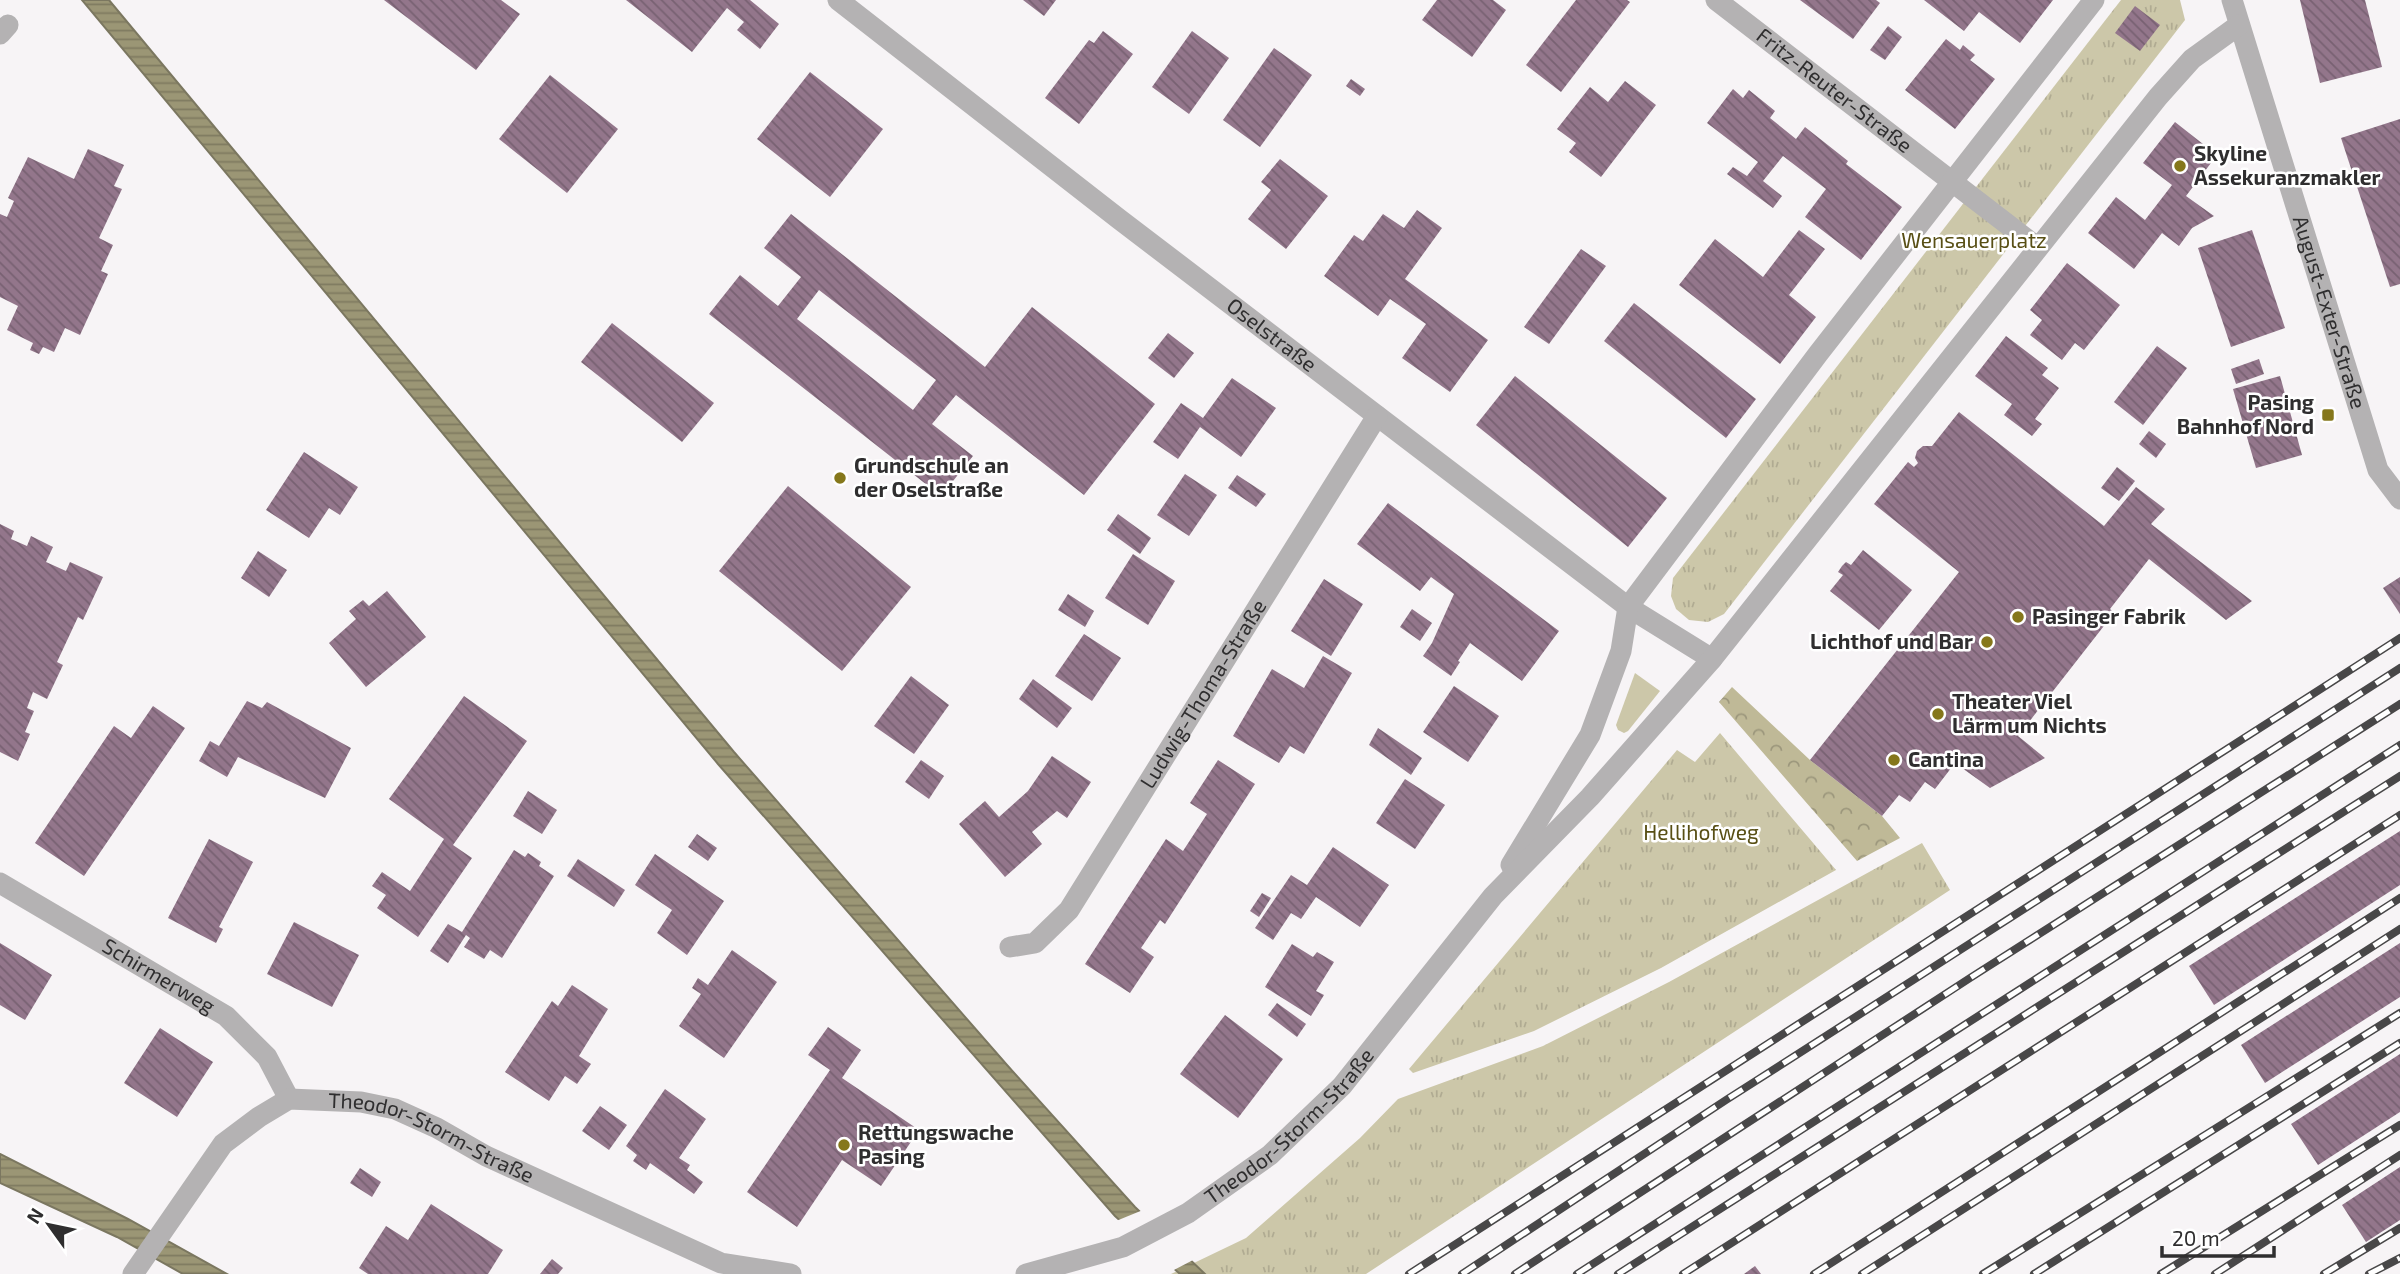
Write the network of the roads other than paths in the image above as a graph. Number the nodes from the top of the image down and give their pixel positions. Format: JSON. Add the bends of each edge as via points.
{"nodes":[{"id":1,"x":838,"y":0,"type":"edge"},
{"id":2,"x":1716,"y":0,"type":"edge"},
{"id":3,"x":2094,"y":0,"type":"edge"},
{"id":4,"x":2232,"y":0,"type":"edge"},
{"id":5,"x":2239,"y":25,"type":"junction"},
{"id":6,"x":1952,"y":183,"type":"junction"},
{"id":7,"x":2037,"y":247,"type":"junction"},
{"id":8,"x":1377,"y":416,"type":"junction"},
{"id":9,"x":2400,"y":499,"type":"edge"},
{"id":10,"x":1628,"y":607,"type":"junction"},
{"id":11,"x":1712,"y":659,"type":"junction"},
{"id":12,"x":0,"y":883,"type":"edge"},
{"id":13,"x":1493,"y":896,"type":"junction"},
{"id":14,"x":1010,"y":947,"type":"dead end"},
{"id":15,"x":289,"y":1099,"type":"junction"},
{"id":16,"x":133,"y":1274,"type":"edge"},
{"id":17,"x":791,"y":1274,"type":"edge"},
{"id":18,"x":1026,"y":1274,"type":"edge"}],
"edges":[{"from":1,"to":8,"type":"street","name":"Oselstraße"},
{"from":2,"to":6,"type":"street","name":"Fritz-Reuter-Straße"},
{"from":3,"to":6,"type":"street"},
{"from":4,"to":5,"type":"street","name":"August-Exter-Straße"},
{"from":5,"to":7,"type":"street","via":[[2192,59]]},
{"from":5,"to":9,"type":"street","name":"August-Exter-Straße","via":[[2378,470]]},
{"from":6,"to":7,"type":"street"},
{"from":6,"to":10,"type":"street"},
{"from":7,"to":11,"type":"street"},
{"from":8,"to":10,"type":"street","name":"Oselstraße"},
{"from":8,"to":14,"type":"street","name":"Ludwig-Thoma-Straße","via":[[1069,910],[1035,943]]},
{"from":10,"to":11,"type":"street","name":"Oselstraße"},
{"from":10,"to":13,"type":"street","name":"Theodor-Storm-Straße","via":[[1621,651],[1590,735]]},
{"from":11,"to":13,"type":"street","name":"Theodor-Storm-Straße","via":[[1590,797]]},
{"from":12,"to":15,"type":"street","name":"Schirmerweg","via":[[226,1016],[267,1057]]},
{"from":13,"to":18,"type":"street","name":"Theodor-Storm-Straße","via":[[1342,1086],[1270,1154],[1180,1218],[1124,1247]]},
{"from":15,"to":16,"type":"street","via":[[223,1144]]},
{"from":15,"to":17,"type":"street","name":"Theodor-Storm-Straße","via":[[361,1102],[395,1109],[721,1264]]}]}
